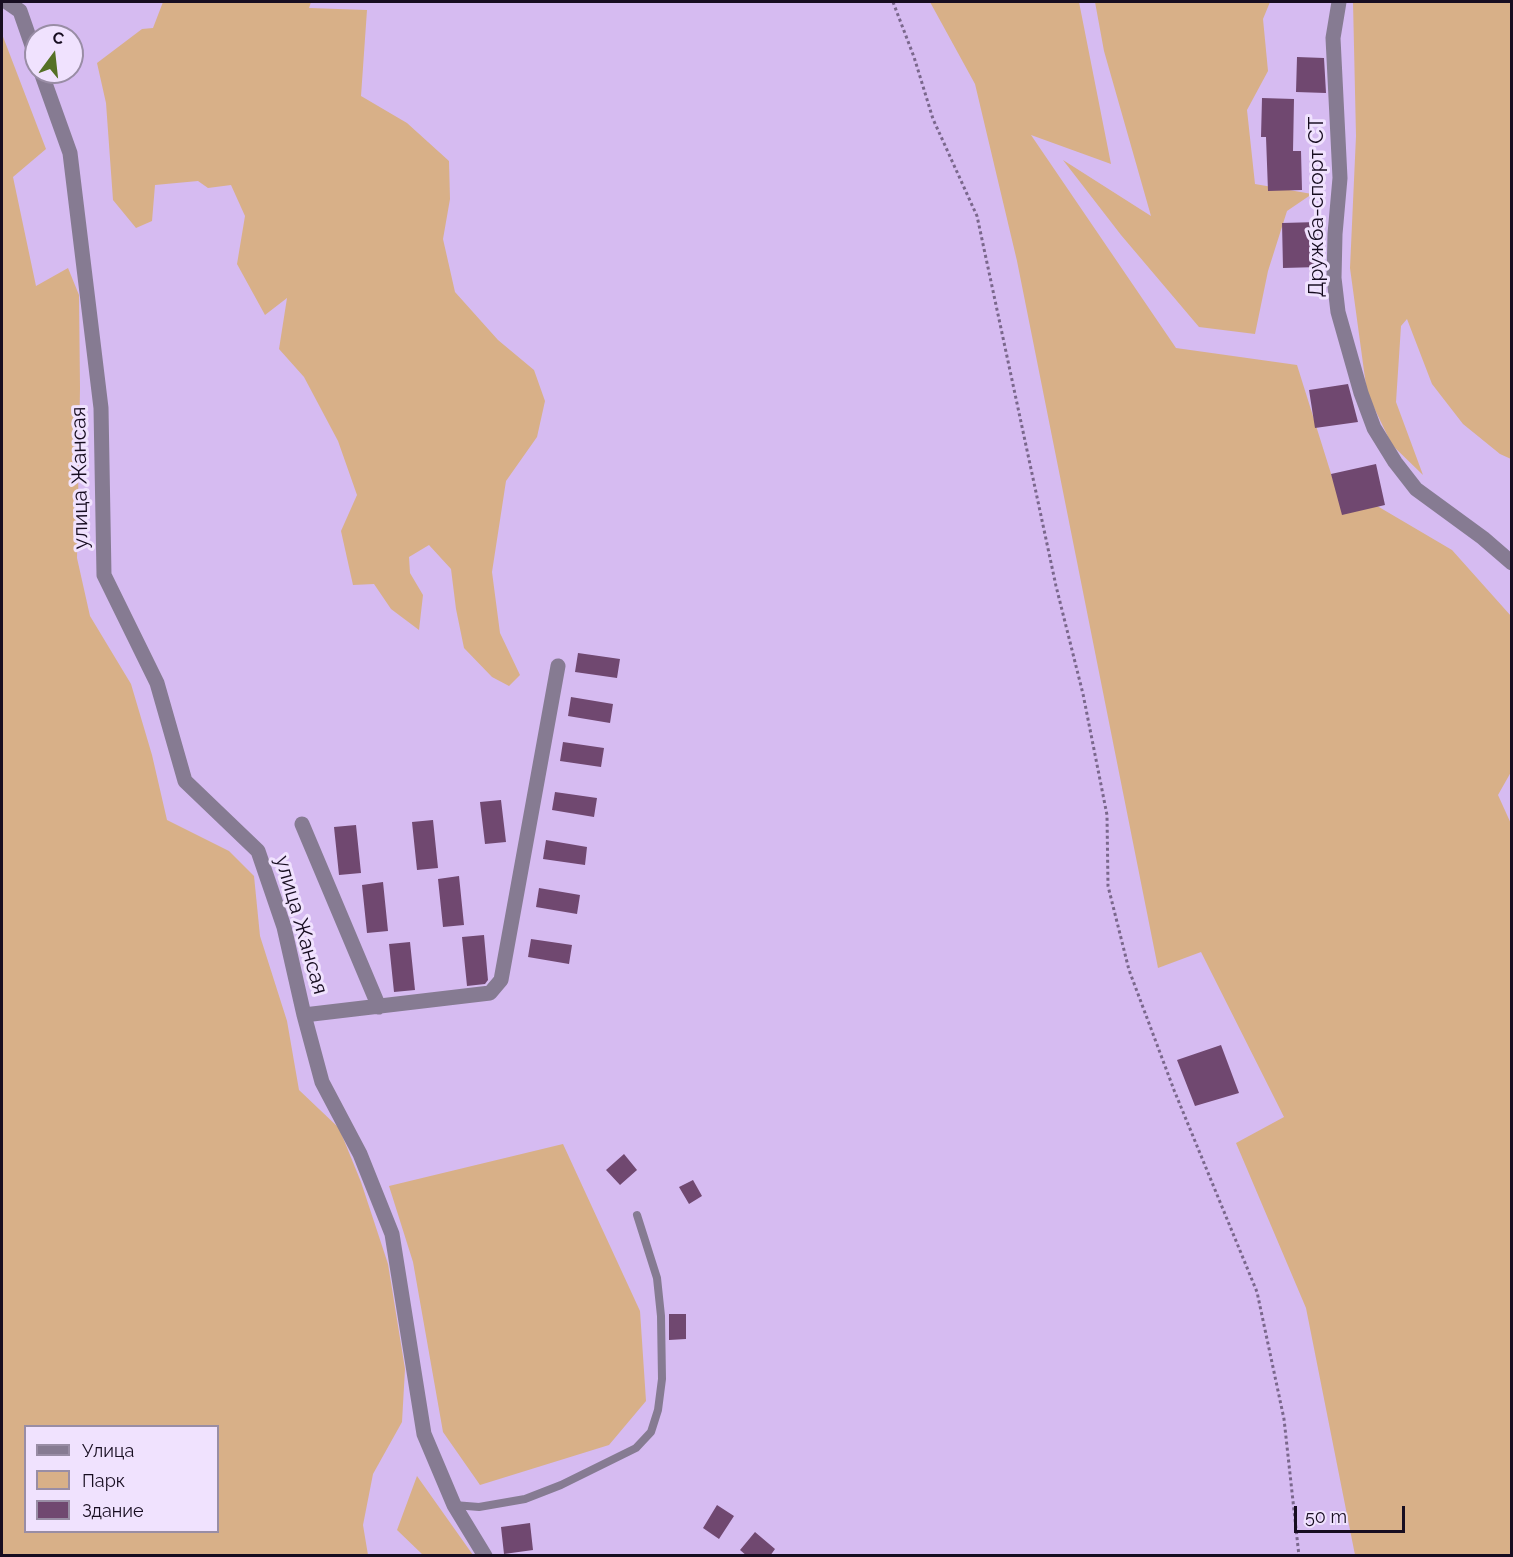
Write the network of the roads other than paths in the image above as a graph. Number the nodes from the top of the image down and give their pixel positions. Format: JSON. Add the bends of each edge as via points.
{"nodes":[{"id":1,"x":7,"y":2,"type":"edge"},
{"id":2,"x":1339,"y":2,"type":"edge"},
{"id":3,"x":25,"y":24,"type":"edge"},
{"id":4,"x":45,"y":84,"type":"edge"},
{"id":5,"x":1512,"y":563,"type":"edge"},
{"id":6,"x":558,"y":666,"type":"dead end"},
{"id":7,"x":302,"y":824,"type":"dead end"},
{"id":8,"x":379,"y":1007,"type":"junction"},
{"id":9,"x":304,"y":1015,"type":"junction"},
{"id":10,"x":637,"y":1215,"type":"dead end"},
{"id":11,"x":454,"y":1505,"type":"junction"},
{"id":12,"x":485,"y":1556,"type":"edge"}],
"edges":[{"from":1,"to":3,"type":"street","via":[[20,11]]},
{"from":2,"to":5,"type":"street","name":"Дружба-спорт СТ","via":[[1333,38],[1340,178],[1334,278],[1338,312],[1359,385],[1374,428],[1416,489]]},
{"from":4,"to":9,"type":"street","name":"улица Жансая","via":[[70,153],[101,408],[104,575],[157,683],[185,781],[258,850],[284,927]]},
{"from":6,"to":8,"type":"street","via":[[501,980],[490,993]]},
{"from":7,"to":8,"type":"street"},
{"from":8,"to":9,"type":"street"},
{"from":9,"to":11,"type":"street","name":"улица Жансая","via":[[322,1082],[360,1154],[392,1234],[424,1434]]},
{"from":10,"to":11,"type":"lane","via":[[657,1278],[661,1316],[662,1379],[651,1432],[636,1448],[525,1499],[479,1507]]},
{"from":11,"to":12,"type":"street","name":"улица Жансая"}]}
